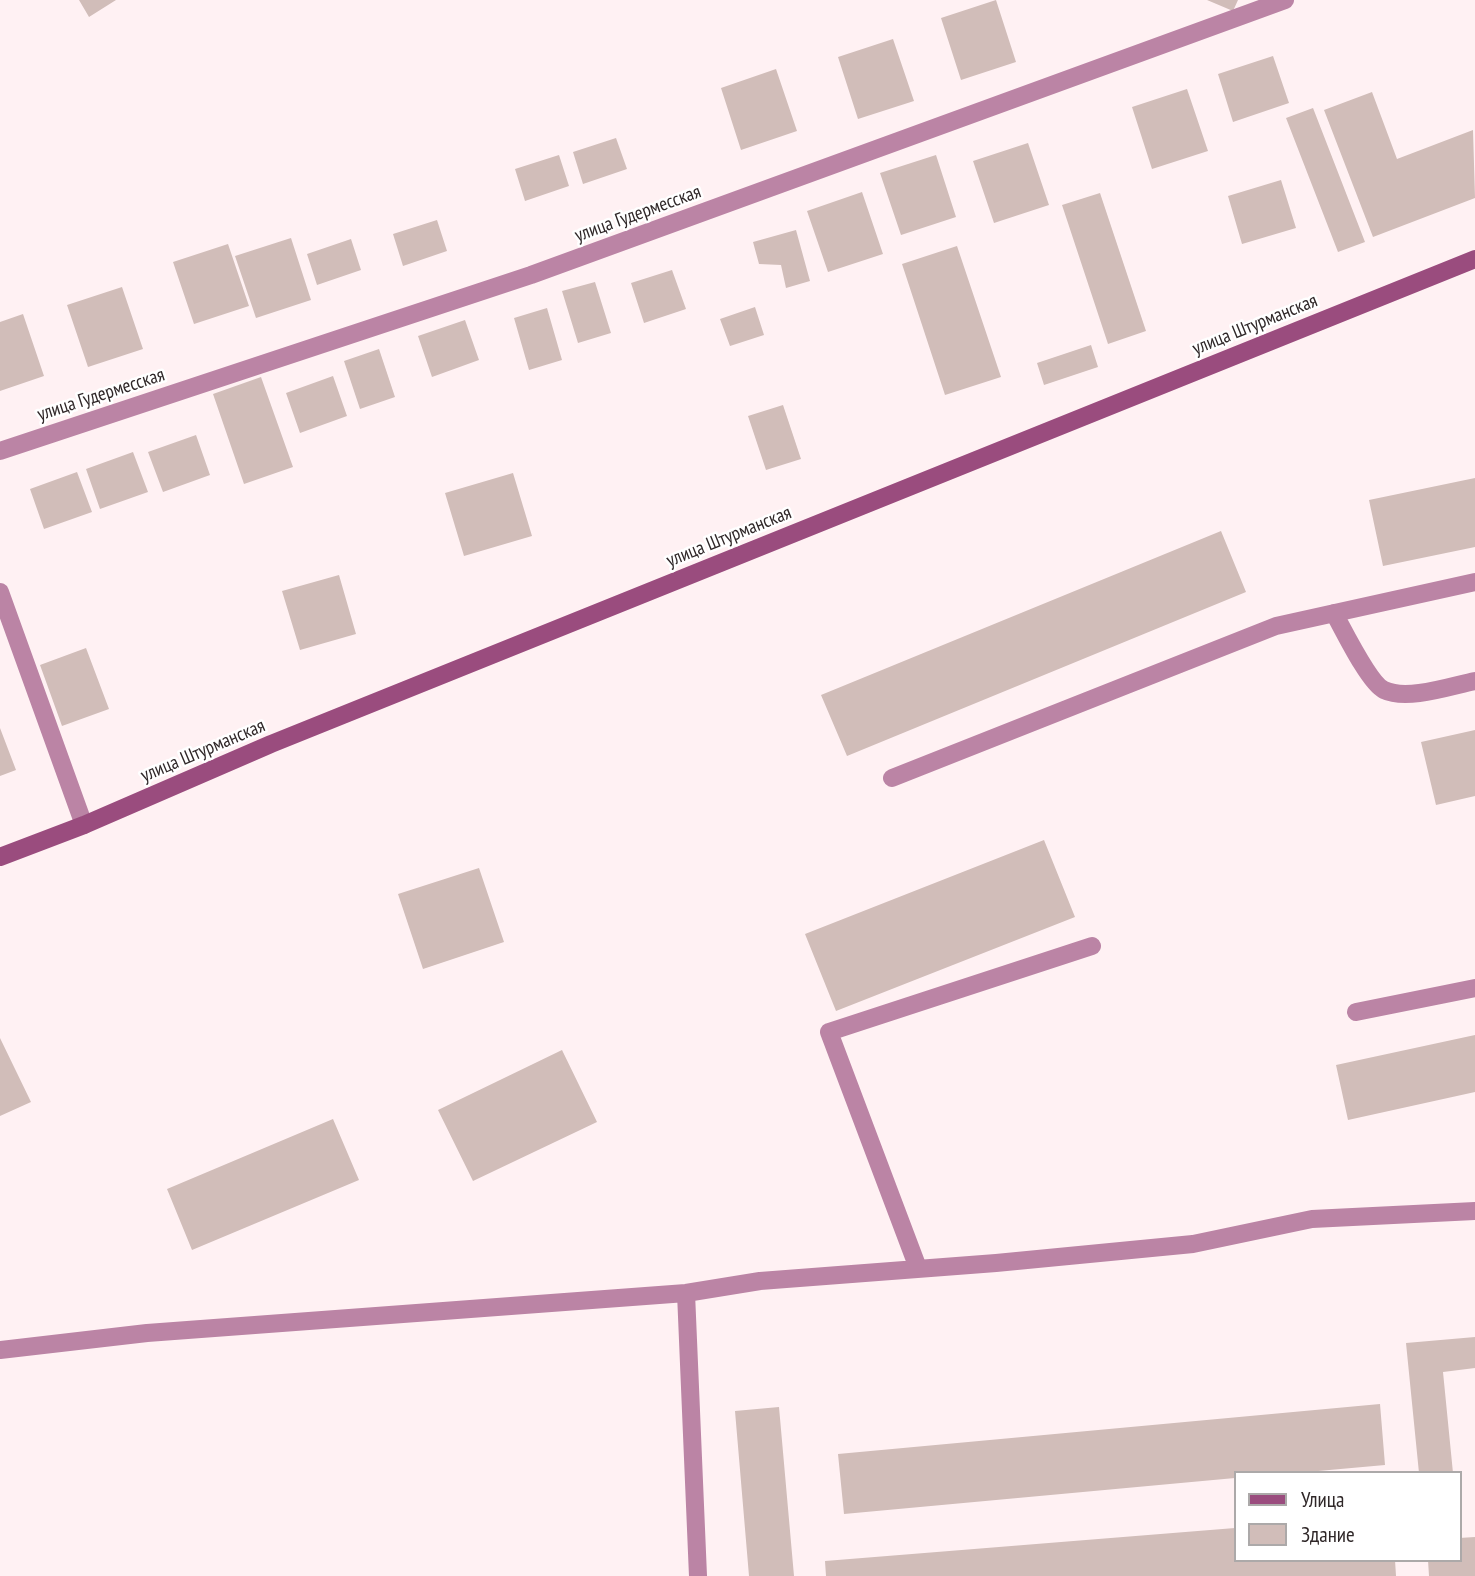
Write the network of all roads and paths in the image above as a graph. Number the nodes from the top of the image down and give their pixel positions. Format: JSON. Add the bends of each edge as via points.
{"nodes":[{"id":1,"x":1284,"y":0,"type":"edge"},
{"id":2,"x":1475,"y":259,"type":"edge"},
{"id":3,"x":0,"y":451,"type":"edge"},
{"id":4,"x":1475,"y":582,"type":"edge"},
{"id":5,"x":0,"y":592,"type":"edge"},
{"id":6,"x":1334,"y":613,"type":"junction"},
{"id":7,"x":1475,"y":681,"type":"edge"},
{"id":8,"x":892,"y":778,"type":"dead end"},
{"id":9,"x":84,"y":825,"type":"junction"},
{"id":10,"x":0,"y":857,"type":"edge"},
{"id":11,"x":1091,"y":946,"type":"dead end"},
{"id":12,"x":1475,"y":988,"type":"edge"},
{"id":13,"x":1356,"y":1012,"type":"dead end"},
{"id":14,"x":1475,"y":1211,"type":"edge"},
{"id":15,"x":918,"y":1269,"type":"junction"},
{"id":16,"x":686,"y":1293,"type":"junction"},
{"id":17,"x":0,"y":1350,"type":"edge"},
{"id":18,"x":698,"y":1576,"type":"edge"}],
"edges":[{"from":1,"to":3,"type":"street","name":"улица Гудермесская","via":[[531,275]]},
{"from":2,"to":9,"type":"main road","name":"улица Штурманская","via":[[271,744]]},
{"from":4,"to":6,"type":"street"},
{"from":5,"to":9,"type":"street"},
{"from":6,"to":7,"type":"street","via":[[1383,690],[1410,694]]},
{"from":6,"to":8,"type":"street","via":[[1276,626]]},
{"from":9,"to":10,"type":"main road","name":"улица Штурманская"},
{"from":11,"to":15,"type":"street","via":[[828,1032]]},
{"from":12,"to":13,"type":"street"},
{"from":14,"to":15,"type":"street","via":[[1312,1219],[1193,1244]]},
{"from":15,"to":16,"type":"street","via":[[760,1281]]},
{"from":16,"to":17,"type":"street","via":[[147,1333]]},
{"from":16,"to":18,"type":"street"}]}
